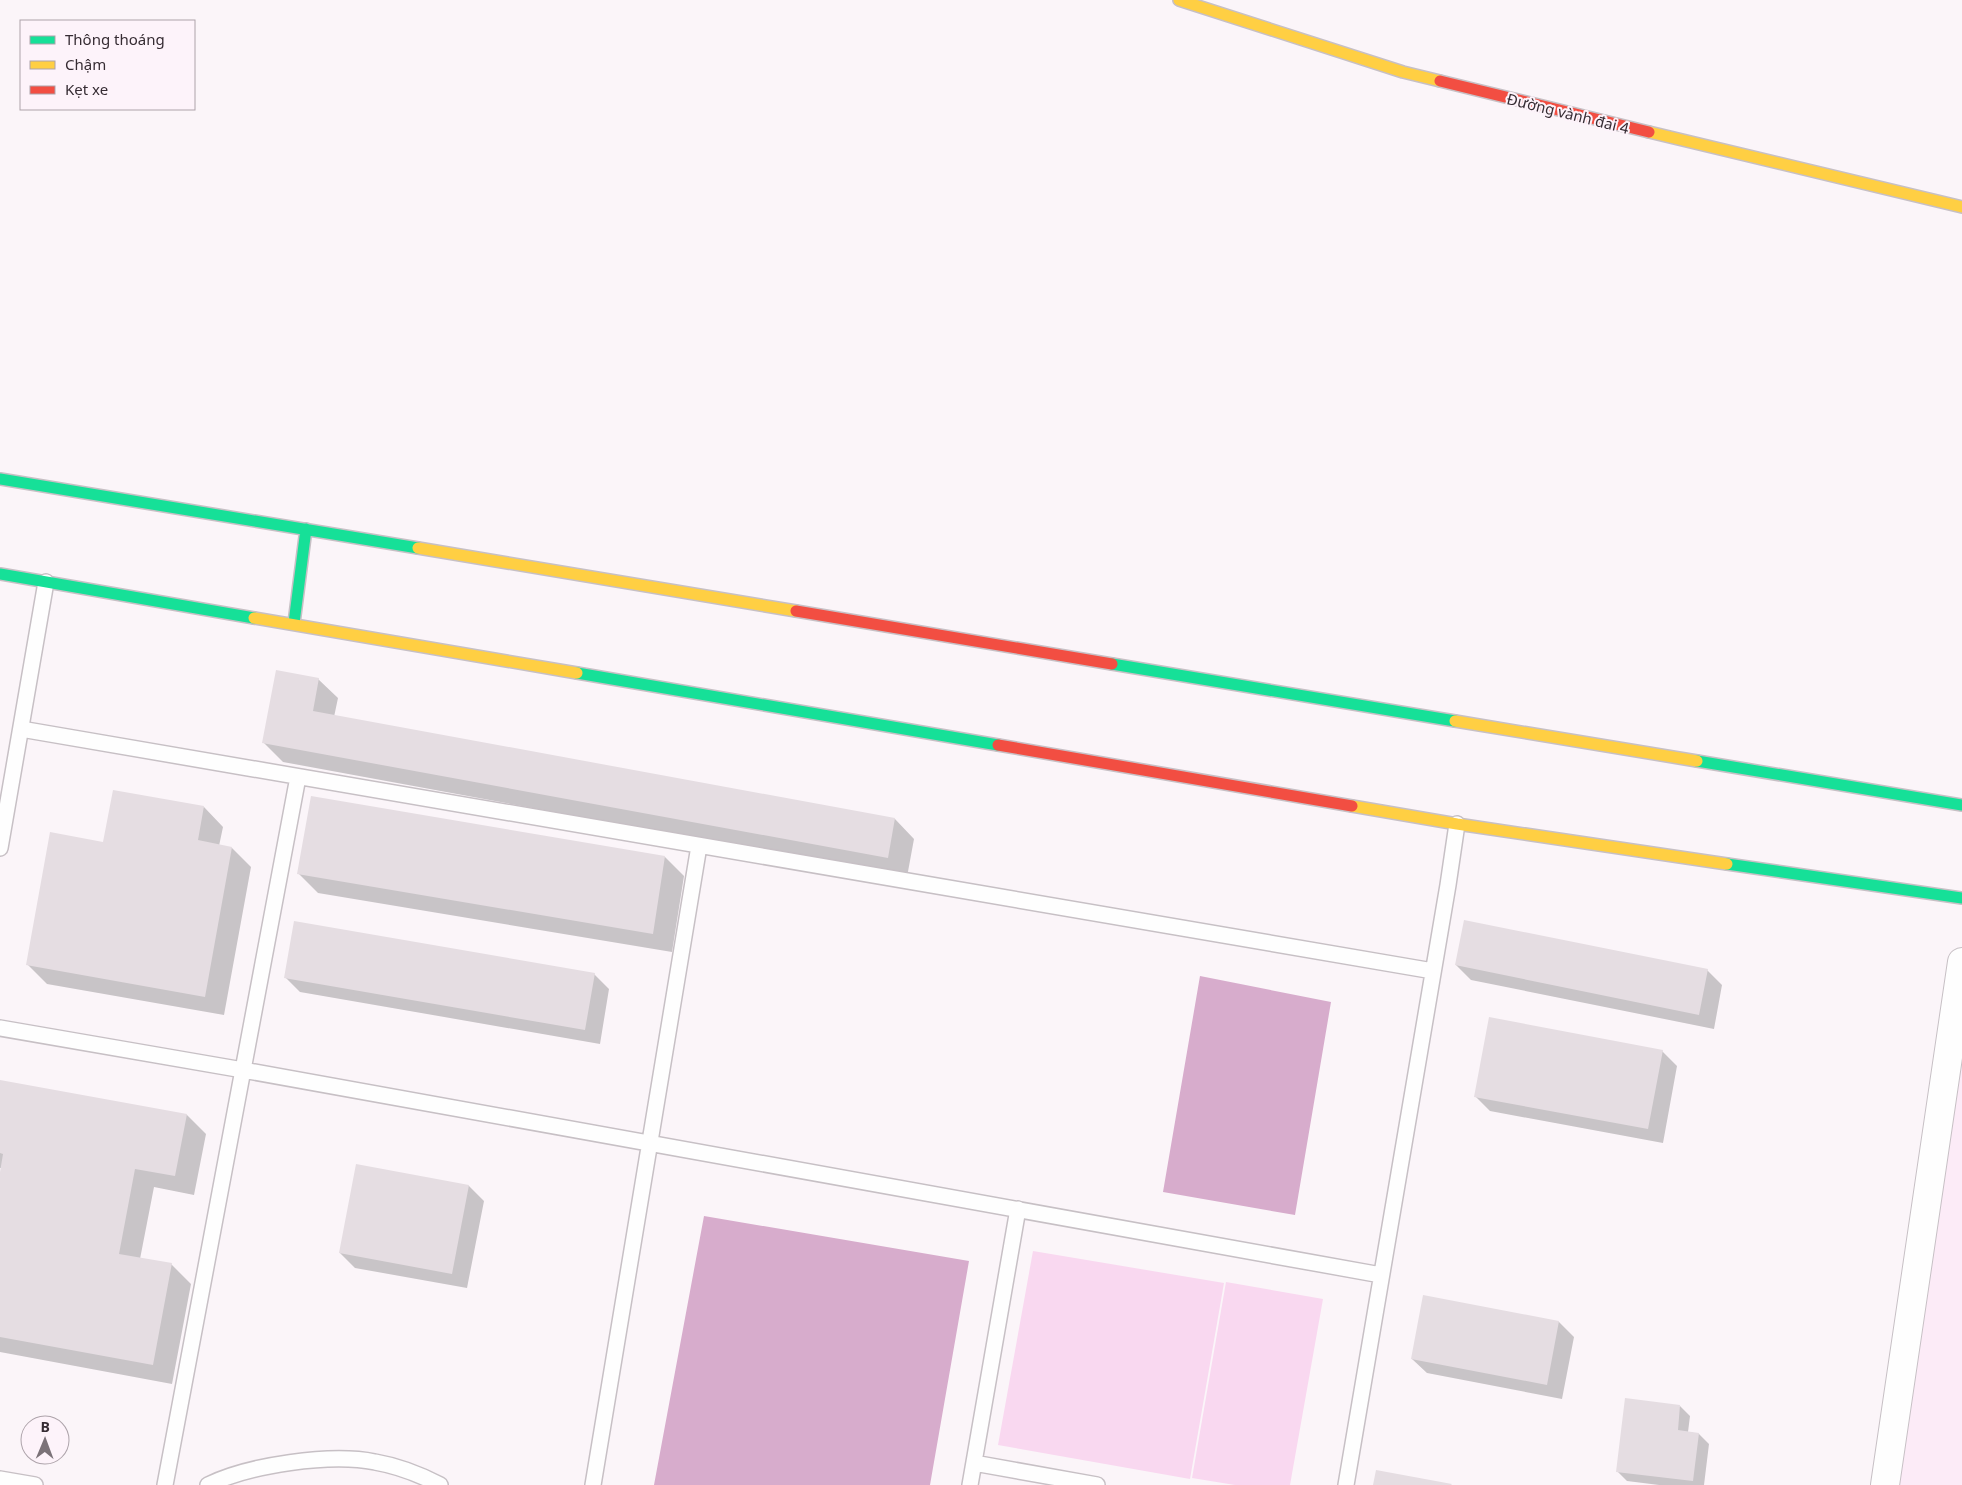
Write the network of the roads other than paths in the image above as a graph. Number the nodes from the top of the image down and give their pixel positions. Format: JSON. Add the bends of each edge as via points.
{"nodes":[{"id":1,"x":1179,"y":0,"type":"edge"},
{"id":2,"x":1962,"y":207,"type":"edge"},
{"id":3,"x":0,"y":479,"type":"edge"},
{"id":4,"x":306,"y":529,"type":"junction"},
{"id":5,"x":0,"y":574,"type":"edge"},
{"id":6,"x":46,"y":582,"type":"junction"},
{"id":7,"x":294,"y":623,"type":"junction"},
{"id":8,"x":20,"y":729,"type":"junction"},
{"id":9,"x":298,"y":777,"type":"junction"},
{"id":10,"x":1962,"y":805,"type":"edge"},
{"id":11,"x":1457,"y":824,"type":"junction"},
{"id":12,"x":699,"y":846,"type":"junction"},
{"id":13,"x":0,"y":848,"type":"edge"},
{"id":14,"x":1962,"y":898,"type":"edge"},
{"id":15,"x":1962,"y":962,"type":"edge"},
{"id":16,"x":1433,"y":971,"type":"junction"},
{"id":17,"x":0,"y":1028,"type":"edge"},
{"id":18,"x":243,"y":1070,"type":"junction"},
{"id":19,"x":650,"y":1144,"type":"junction"},
{"id":20,"x":1018,"y":1209,"type":"junction"},
{"id":21,"x":1382,"y":1275,"type":"junction"},
{"id":22,"x":974,"y":1463,"type":"junction"},
{"id":23,"x":0,"y":1479,"type":"edge"},
{"id":24,"x":35,"y":1485,"type":"edge"},
{"id":25,"x":165,"y":1485,"type":"edge"},
{"id":26,"x":208,"y":1485,"type":"edge"},
{"id":27,"x":440,"y":1485,"type":"edge"},
{"id":28,"x":593,"y":1485,"type":"edge"},
{"id":29,"x":970,"y":1485,"type":"edge"},
{"id":30,"x":1097,"y":1485,"type":"edge"},
{"id":31,"x":1346,"y":1485,"type":"edge"},
{"id":32,"x":1885,"y":1485,"type":"edge"}],
"edges":[{"from":1,"to":2,"type":"street","name":"Đường vành đai 4","via":[[1402,72]]},
{"from":3,"to":4,"type":"street"},
{"from":4,"to":7,"type":"street"},
{"from":4,"to":10,"type":"street"},
{"from":5,"to":6,"type":"street"},
{"from":6,"to":7,"type":"street"},
{"from":6,"to":8,"type":"lane"},
{"from":7,"to":11,"type":"street"},
{"from":8,"to":9,"type":"lane"},
{"from":8,"to":13,"type":"lane"},
{"from":9,"to":12,"type":"lane"},
{"from":9,"to":18,"type":"lane"},
{"from":11,"to":14,"type":"street"},
{"from":11,"to":16,"type":"lane"},
{"from":12,"to":16,"type":"lane"},
{"from":12,"to":19,"type":"lane"},
{"from":15,"to":32,"type":"street"},
{"from":16,"to":21,"type":"lane"},
{"from":17,"to":18,"type":"lane"},
{"from":18,"to":19,"type":"lane"},
{"from":18,"to":25,"type":"lane"},
{"from":19,"to":20,"type":"lane"},
{"from":19,"to":28,"type":"lane"},
{"from":20,"to":21,"type":"lane"},
{"from":20,"to":22,"type":"lane"},
{"from":21,"to":31,"type":"lane"},
{"from":22,"to":29,"type":"lane"},
{"from":22,"to":30,"type":"lane"},
{"from":23,"to":24,"type":"lane"},
{"from":26,"to":27,"type":"lane","via":[[254,1470],[297,1462],[343,1460],[374,1462],[416,1472]]}]}
